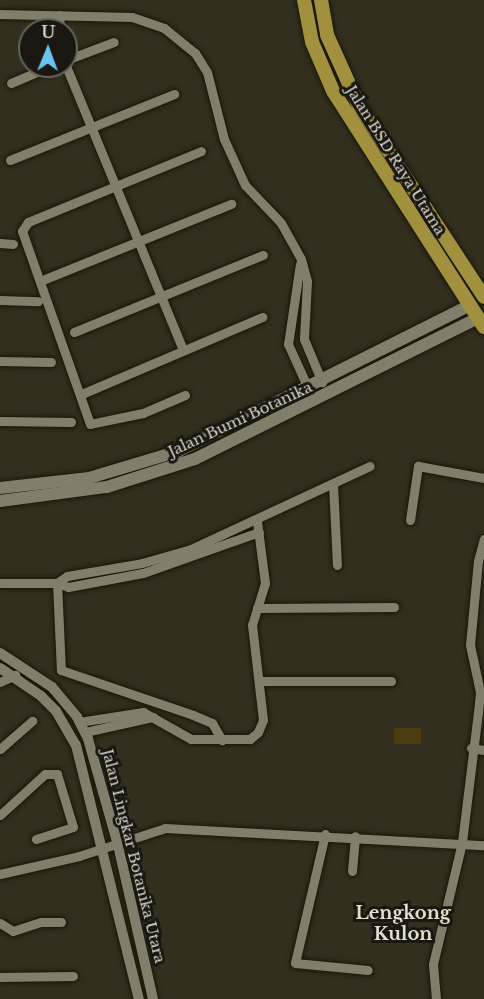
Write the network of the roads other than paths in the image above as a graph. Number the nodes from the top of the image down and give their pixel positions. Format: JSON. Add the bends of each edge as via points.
{"nodes":[{"id":1,"x":304,"y":0,"type":"edge"},
{"id":2,"x":321,"y":0,"type":"edge"},
{"id":3,"x":0,"y":14,"type":"edge"},
{"id":4,"x":58,"y":15,"type":"junction"},
{"id":5,"x":58,"y":18,"type":"edge"},
{"id":6,"x":114,"y":42,"type":"dead end"},
{"id":7,"x":78,"y":56,"type":"edge"},
{"id":8,"x":23,"y":78,"type":"edge"},
{"id":9,"x":71,"y":78,"type":"edge"},
{"id":10,"x":11,"y":83,"type":"dead end"},
{"id":11,"x":174,"y":94,"type":"dead end"},
{"id":12,"x":92,"y":126,"type":"junction"},
{"id":13,"x":201,"y":152,"type":"dead end"},
{"id":14,"x":10,"y":160,"type":"dead end"},
{"id":15,"x":115,"y":186,"type":"junction"},
{"id":16,"x":231,"y":204,"type":"dead end"},
{"id":17,"x":140,"y":241,"type":"junction"},
{"id":18,"x":0,"y":243,"type":"edge"},
{"id":19,"x":13,"y":244,"type":"dead end"},
{"id":20,"x":263,"y":255,"type":"dead end"},
{"id":21,"x":301,"y":259,"type":"junction"},
{"id":22,"x":45,"y":279,"type":"dead end"},
{"id":23,"x":161,"y":297,"type":"junction"},
{"id":24,"x":484,"y":297,"type":"edge"},
{"id":25,"x":0,"y":300,"type":"edge"},
{"id":26,"x":38,"y":301,"type":"dead end"},
{"id":27,"x":469,"y":306,"type":"junction"},
{"id":28,"x":262,"y":317,"type":"dead end"},
{"id":29,"x":481,"y":322,"type":"edge"},
{"id":30,"x":74,"y":332,"type":"dead end"},
{"id":31,"x":183,"y":350,"type":"junction"},
{"id":32,"x":0,"y":361,"type":"edge"},
{"id":33,"x":51,"y":362,"type":"dead end"},
{"id":34,"x":322,"y":381,"type":"junction"},
{"id":35,"x":308,"y":388,"type":"junction"},
{"id":36,"x":84,"y":393,"type":"dead end"},
{"id":37,"x":185,"y":395,"type":"dead end"},
{"id":38,"x":0,"y":421,"type":"edge"},
{"id":39,"x":71,"y":422,"type":"dead end"},
{"id":40,"x":163,"y":457,"type":"junction"},
{"id":41,"x":370,"y":466,"type":"dead end"},
{"id":42,"x":168,"y":470,"type":"junction"},
{"id":43,"x":484,"y":478,"type":"edge"},
{"id":44,"x":333,"y":484,"type":"junction"},
{"id":45,"x":0,"y":488,"type":"edge"},
{"id":46,"x":0,"y":501,"type":"edge"},
{"id":47,"x":257,"y":520,"type":"junction"},
{"id":48,"x":410,"y":520,"type":"dead end"},
{"id":49,"x":259,"y":532,"type":"junction"},
{"id":50,"x":484,"y":539,"type":"edge"},
{"id":51,"x":337,"y":565,"type":"dead end"},
{"id":52,"x":0,"y":583,"type":"edge"},
{"id":53,"x":57,"y":583,"type":"junction"},
{"id":54,"x":394,"y":607,"type":"dead end"},
{"id":55,"x":257,"y":608,"type":"junction"},
{"id":56,"x":0,"y":653,"type":"edge"},
{"id":57,"x":0,"y":668,"type":"edge"},
{"id":58,"x":15,"y":675,"type":"junction"},
{"id":59,"x":261,"y":681,"type":"junction"},
{"id":60,"x":391,"y":681,"type":"dead end"},
{"id":61,"x":0,"y":682,"type":"edge"},
{"id":62,"x":32,"y":721,"type":"dead end"},
{"id":63,"x":82,"y":727,"type":"junction"},
{"id":64,"x":222,"y":740,"type":"junction"},
{"id":65,"x":471,"y":748,"type":"junction"},
{"id":66,"x":0,"y":749,"type":"edge"},
{"id":67,"x":484,"y":750,"type":"edge"},
{"id":68,"x":2,"y":810,"type":"edge"},
{"id":69,"x":325,"y":834,"type":"junction"},
{"id":70,"x":355,"y":836,"type":"junction"},
{"id":71,"x":36,"y":839,"type":"dead end"},
{"id":72,"x":462,"y":842,"type":"junction"},
{"id":73,"x":118,"y":845,"type":"junction"},
{"id":74,"x":484,"y":845,"type":"edge"},
{"id":75,"x":104,"y":849,"type":"junction"},
{"id":76,"x":352,"y":871,"type":"dead end"},
{"id":77,"x":0,"y":874,"type":"edge"},
{"id":78,"x":61,"y":922,"type":"dead end"},
{"id":79,"x":0,"y":923,"type":"edge"},
{"id":80,"x":368,"y":970,"type":"dead end"},
{"id":81,"x":73,"y":976,"type":"dead end"},
{"id":82,"x":0,"y":977,"type":"edge"},
{"id":83,"x":139,"y":999,"type":"edge"},
{"id":84,"x":153,"y":999,"type":"edge"},
{"id":85,"x":436,"y":999,"type":"edge"}],
"edges":[{"from":1,"to":27,"type":"main road","name":"Jalan BSD Raya Utama","via":[[312,42],[333,91]]},
{"from":2,"to":24,"type":"main road","name":"Jalan BSD Raya Utama","via":[[327,35],[359,106]]},
{"from":3,"to":4,"type":"street"},
{"from":4,"to":5,"type":"street"},
{"from":4,"to":21,"type":"street","via":[[142,20],[164,28],[195,53],[207,72],[224,139],[245,185],[281,223]]},
{"from":6,"to":7,"type":"street"},
{"from":8,"to":10,"type":"street"},
{"from":9,"to":12,"type":"street"},
{"from":11,"to":12,"type":"street"},
{"from":12,"to":14,"type":"street"},
{"from":12,"to":15,"type":"street"},
{"from":13,"to":15,"type":"street"},
{"from":15,"to":17,"type":"street"},
{"from":15,"to":37,"type":"street","via":[[28,222],[22,235],[90,424],[143,413]]},
{"from":16,"to":17,"type":"street"},
{"from":17,"to":22,"type":"street"},
{"from":17,"to":23,"type":"street"},
{"from":18,"to":19,"type":"street"},
{"from":20,"to":23,"type":"street"},
{"from":21,"to":34,"type":"street","via":[[307,281],[304,339]]},
{"from":21,"to":35,"type":"street","via":[[288,345]]},
{"from":23,"to":30,"type":"street"},
{"from":23,"to":31,"type":"street"},
{"from":25,"to":26,"type":"street"},
{"from":27,"to":29,"type":"main road","name":"Jalan BSD Raya Utama"},
{"from":27,"to":34,"type":"main road","name":"Jalan Bumi Botanika"},
{"from":28,"to":31,"type":"street"},
{"from":29,"to":42,"type":"main road","name":"Jalan Bumi Botanika"},
{"from":31,"to":36,"type":"street"},
{"from":32,"to":33,"type":"street"},
{"from":34,"to":35,"type":"main road","name":"Jalan Bumi Botanika"},
{"from":35,"to":40,"type":"main road","name":"Jalan Bumi Botanika"},
{"from":38,"to":39,"type":"street"},
{"from":40,"to":42,"type":"main road"},
{"from":40,"to":45,"type":"main road","name":"Jalan Bumi Botanika","via":[[89,478]]},
{"from":41,"to":44,"type":"street"},
{"from":42,"to":46,"type":"main road","name":"Jalan Bumi Botanika","via":[[75,493]]},
{"from":43,"to":48,"type":"street","via":[[417,466]]},
{"from":44,"to":47,"type":"street"},
{"from":44,"to":51,"type":"street"},
{"from":47,"to":49,"type":"street"},
{"from":47,"to":53,"type":"street","via":[[191,549],[142,564],[67,576]]},
{"from":49,"to":53,"type":"street","via":[[143,573],[68,587]]},
{"from":49,"to":55,"type":"street","via":[[265,583]]},
{"from":50,"to":65,"type":"street","via":[[478,561],[470,645],[480,692]]},
{"from":52,"to":53,"type":"street"},
{"from":53,"to":64,"type":"street","via":[[61,670],[212,723]]},
{"from":54,"to":55,"type":"street"},
{"from":55,"to":59,"type":"street","via":[[252,625],[254,664]]},
{"from":56,"to":63,"type":"street","name":"Jalan Lingkar Botanika Utara","via":[[52,687]]},
{"from":57,"to":58,"type":"street","name":"Jalan Lingkar Botanika Utara"},
{"from":58,"to":61,"type":"street"},
{"from":58,"to":75,"type":"street","name":"Jalan Lingkar Botanika Utara","via":[[56,711],[72,737]]},
{"from":59,"to":60,"type":"street"},
{"from":59,"to":64,"type":"street","via":[[263,720],[258,732],[250,739]]},
{"from":62,"to":66,"type":"street"},
{"from":63,"to":64,"type":"street","via":[[143,712],[191,739]]},
{"from":63,"to":73,"type":"street","name":"Jalan Lingkar Botanika Utara"},
{"from":65,"to":67,"type":"street"},
{"from":65,"to":72,"type":"street"},
{"from":68,"to":71,"type":"street","via":[[52,771],[63,783],[73,827]]},
{"from":69,"to":70,"type":"street"},
{"from":69,"to":73,"type":"street","via":[[165,828]]},
{"from":69,"to":80,"type":"street","via":[[295,963]]},
{"from":70,"to":72,"type":"street"},
{"from":70,"to":76,"type":"street"},
{"from":72,"to":74,"type":"street"},
{"from":72,"to":85,"type":"street","via":[[433,964]]},
{"from":73,"to":75,"type":"street"},
{"from":73,"to":84,"type":"street","name":"Jalan Lingkar Botanika Utara"},
{"from":75,"to":77,"type":"street"},
{"from":75,"to":83,"type":"street","name":"Jalan Lingkar Botanika Utara"},
{"from":78,"to":79,"type":"street","via":[[41,922],[14,931]]},
{"from":81,"to":82,"type":"street"}]}
